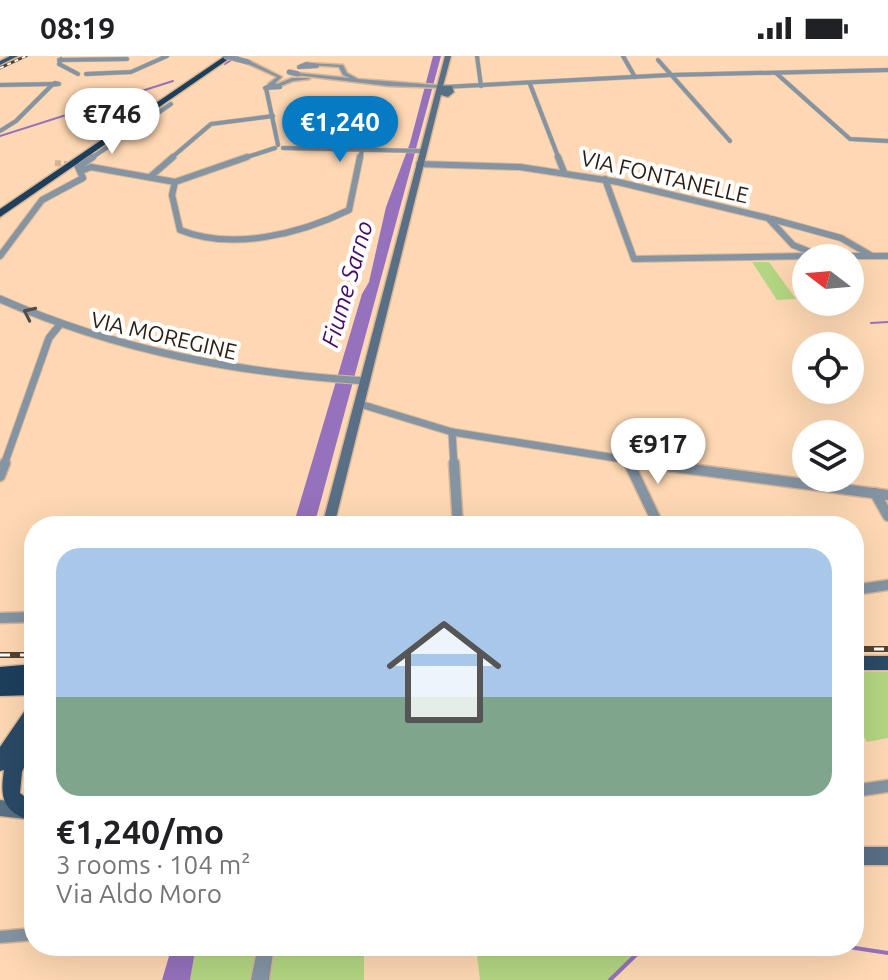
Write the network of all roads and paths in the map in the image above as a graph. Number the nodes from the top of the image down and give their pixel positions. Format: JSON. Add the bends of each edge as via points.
{"nodes":[{"id":1,"x":15,"y":56,"type":"edge"},
{"id":2,"x":167,"y":56,"type":"edge"},
{"id":3,"x":226,"y":56,"type":"edge"},
{"id":4,"x":304,"y":56,"type":"edge"},
{"id":5,"x":448,"y":56,"type":"edge"},
{"id":6,"x":477,"y":56,"type":"edge"},
{"id":7,"x":623,"y":56,"type":"edge"},
{"id":8,"x":61,"y":58,"type":"edge"},
{"id":9,"x":127,"y":59,"type":"dead end"},
{"id":10,"x":658,"y":60,"type":"dead end"},
{"id":11,"x":248,"y":62,"type":"junction"},
{"id":12,"x":0,"y":63,"type":"edge"},
{"id":13,"x":311,"y":66,"type":"junction"},
{"id":14,"x":297,"y":68,"type":"junction"},
{"id":15,"x":345,"y":70,"type":"junction"},
{"id":16,"x":888,"y":70,"type":"edge"},
{"id":17,"x":776,"y":73,"type":"junction"},
{"id":18,"x":78,"y":75,"type":"junction"},
{"id":19,"x":670,"y":75,"type":"junction"},
{"id":20,"x":314,"y":76,"type":"junction"},
{"id":21,"x":635,"y":77,"type":"junction"},
{"id":22,"x":347,"y":80,"type":"junction"},
{"id":23,"x":365,"y":82,"type":"junction"},
{"id":24,"x":530,"y":84,"type":"junction"},
{"id":25,"x":0,"y":85,"type":"edge"},
{"id":26,"x":51,"y":85,"type":"junction"},
{"id":27,"x":481,"y":86,"type":"junction"},
{"id":28,"x":272,"y":87,"type":"junction"},
{"id":29,"x":444,"y":88,"type":"junction"},
{"id":30,"x":171,"y":104,"type":"dead end"},
{"id":31,"x":273,"y":116,"type":"junction"},
{"id":32,"x":0,"y":131,"type":"edge"},
{"id":33,"x":730,"y":141,"type":"dead end"},
{"id":34,"x":888,"y":141,"type":"edge"},
{"id":35,"x":279,"y":147,"type":"junction"},
{"id":36,"x":362,"y":150,"type":"junction"},
{"id":37,"x":421,"y":151,"type":"junction"},
{"id":38,"x":419,"y":164,"type":"junction"},
{"id":39,"x":79,"y":167,"type":"junction"},
{"id":40,"x":564,"y":172,"type":"junction"},
{"id":41,"x":150,"y":177,"type":"junction"},
{"id":42,"x":605,"y":179,"type":"junction"},
{"id":43,"x":175,"y":182,"type":"junction"},
{"id":44,"x":0,"y":205,"type":"edge"},
{"id":45,"x":0,"y":214,"type":"edge"},
{"id":46,"x":768,"y":218,"type":"junction"},
{"id":47,"x":792,"y":244,"type":"edge"},
{"id":48,"x":0,"y":256,"type":"edge"},
{"id":49,"x":792,"y":256,"type":"edge"},
{"id":50,"x":864,"y":256,"type":"edge"},
{"id":51,"x":872,"y":256,"type":"junction"},
{"id":52,"x":888,"y":256,"type":"edge"},
{"id":53,"x":0,"y":299,"type":"edge"},
{"id":54,"x":58,"y":327,"type":"junction"},
{"id":55,"x":366,"y":381,"type":"junction"},
{"id":56,"x":360,"y":404,"type":"junction"},
{"id":57,"x":452,"y":432,"type":"junction"},
{"id":58,"x":628,"y":461,"type":"junction"},
{"id":59,"x":0,"y":476,"type":"edge"},
{"id":60,"x":875,"y":493,"type":"junction"},
{"id":61,"x":888,"y":495,"type":"edge"},
{"id":62,"x":331,"y":516,"type":"edge"},
{"id":63,"x":457,"y":516,"type":"edge"},
{"id":64,"x":654,"y":516,"type":"edge"},
{"id":65,"x":888,"y":516,"type":"edge"},
{"id":66,"x":888,"y":585,"type":"edge"},
{"id":67,"x":864,"y":589,"type":"edge"},
{"id":68,"x":24,"y":617,"type":"edge"},
{"id":69,"x":0,"y":618,"type":"edge"},
{"id":70,"x":864,"y":663,"type":"edge"},
{"id":71,"x":888,"y":663,"type":"edge"},
{"id":72,"x":24,"y":673,"type":"edge"},
{"id":73,"x":0,"y":675,"type":"edge"},
{"id":74,"x":24,"y":687,"type":"edge"},
{"id":75,"x":0,"y":688,"type":"edge"},
{"id":76,"x":24,"y":726,"type":"edge"},
{"id":77,"x":24,"y":751,"type":"edge"},
{"id":78,"x":1,"y":761,"type":"edge"},
{"id":79,"x":888,"y":786,"type":"edge"},
{"id":80,"x":5,"y":788,"type":"edge"},
{"id":81,"x":864,"y":790,"type":"edge"},
{"id":82,"x":24,"y":806,"type":"edge"},
{"id":83,"x":0,"y":808,"type":"edge"},
{"id":84,"x":24,"y":810,"type":"edge"},
{"id":85,"x":864,"y":856,"type":"edge"},
{"id":86,"x":888,"y":856,"type":"edge"},
{"id":87,"x":24,"y":935,"type":"edge"},
{"id":88,"x":0,"y":937,"type":"edge"},
{"id":89,"x":264,"y":956,"type":"edge"},
{"id":90,"x":260,"y":980,"type":"edge"}],
"edges":[{"from":1,"to":12,"type":"main road"},
{"from":2,"to":18,"type":"street","via":[[131,72]]},
{"from":3,"to":11,"type":"street","bridge":true},
{"from":3,"to":44,"type":"highway"},
{"from":3,"to":45,"type":"highway"},
{"from":4,"to":14,"type":"street"},
{"from":5,"to":29,"type":"main road"},
{"from":6,"to":27,"type":"street"},
{"from":7,"to":21,"type":"street"},
{"from":8,"to":9,"type":"street"},
{"from":8,"to":18,"type":"street","via":[[59,64]]},
{"from":10,"to":19,"type":"street"},
{"from":11,"to":14,"type":"street"},
{"from":11,"to":28,"type":"street","via":[[280,77]]},
{"from":13,"to":14,"type":"street"},
{"from":13,"to":14,"type":"street"},
{"from":13,"to":15,"type":"street","via":[[339,65]]},
{"from":14,"to":20,"type":"street"},
{"from":14,"to":28,"type":"street"},
{"from":15,"to":20,"type":"street"},
{"from":15,"to":23,"type":"street"},
{"from":16,"to":17,"type":"street"},
{"from":17,"to":19,"type":"street"},
{"from":17,"to":34,"type":"street","via":[[850,139]]},
{"from":18,"to":26,"type":"street"},
{"from":19,"to":21,"type":"street"},
{"from":19,"to":33,"type":"street"},
{"from":20,"to":22,"type":"street"},
{"from":21,"to":24,"type":"street"},
{"from":22,"to":23,"type":"street"},
{"from":22,"to":28,"type":"street","via":[[296,79]]},
{"from":23,"to":29,"type":"street"},
{"from":24,"to":27,"type":"street"},
{"from":24,"to":40,"type":"street"},
{"from":25,"to":26,"type":"street"},
{"from":26,"to":32,"type":"street","via":[[19,122]]},
{"from":27,"to":29,"type":"street"},
{"from":28,"to":31,"type":"street"},
{"from":29,"to":37,"type":"main road"},
{"from":30,"to":39,"type":"street"},
{"from":31,"to":35,"type":"street"},
{"from":31,"to":41,"type":"street","via":[[211,124]]},
{"from":35,"to":36,"type":"street"},
{"from":35,"to":43,"type":"street"},
{"from":36,"to":37,"type":"street"},
{"from":36,"to":43,"type":"street","via":[[349,210],[313,228],[212,240],[191,237],[180,230],[172,195]]},
{"from":37,"to":38,"type":"main road"},
{"from":38,"to":40,"type":"street","name":"VIA FONTANELLE"},
{"from":38,"to":55,"type":"main road"},
{"from":39,"to":41,"type":"street"},
{"from":39,"to":48,"type":"street","via":[[80,181],[42,200]]},
{"from":40,"to":42,"type":"street","name":"VIA FONTANELLE"},
{"from":41,"to":43,"type":"street"},
{"from":42,"to":46,"type":"street","name":"VIA FONTANELLE"},
{"from":42,"to":49,"type":"street","via":[[634,259]]},
{"from":46,"to":47,"type":"street","name":"VIA FONTANELLE"},
{"from":46,"to":51,"type":"street","via":[[841,238]]},
{"from":50,"to":51,"type":"street","name":"VIA FONTANELLE"},
{"from":51,"to":52,"type":"street","name":"VIA FONTANELLE"},
{"from":54,"to":53,"type":"street","name":"VIA MOREGINE","one_way":true},
{"from":54,"to":55,"type":"street","name":"VIA MOREGINE","via":[[109,344],[230,369]]},
{"from":54,"to":59,"type":"street","via":[[49,338]]},
{"from":55,"to":56,"type":"main road"},
{"from":56,"to":57,"type":"street"},
{"from":56,"to":62,"type":"main road"},
{"from":57,"to":58,"type":"street"},
{"from":57,"to":63,"type":"street"},
{"from":58,"to":60,"type":"street"},
{"from":58,"to":64,"type":"street"},
{"from":60,"to":61,"type":"street"},
{"from":60,"to":65,"type":"street"},
{"from":66,"to":67,"type":"street"},
{"from":68,"to":69,"type":"street"},
{"from":70,"to":71,"type":"highway"},
{"from":72,"to":73,"type":"highway"},
{"from":74,"to":75,"type":"highway"},
{"from":76,"to":78,"type":"highway"},
{"from":77,"to":80,"type":"highway"},
{"from":79,"to":81,"type":"street"},
{"from":80,"to":82,"type":"highway"},
{"from":83,"to":84,"type":"main road"},
{"from":85,"to":86,"type":"main road"},
{"from":87,"to":88,"type":"street"},
{"from":89,"to":90,"type":"street"}]}
